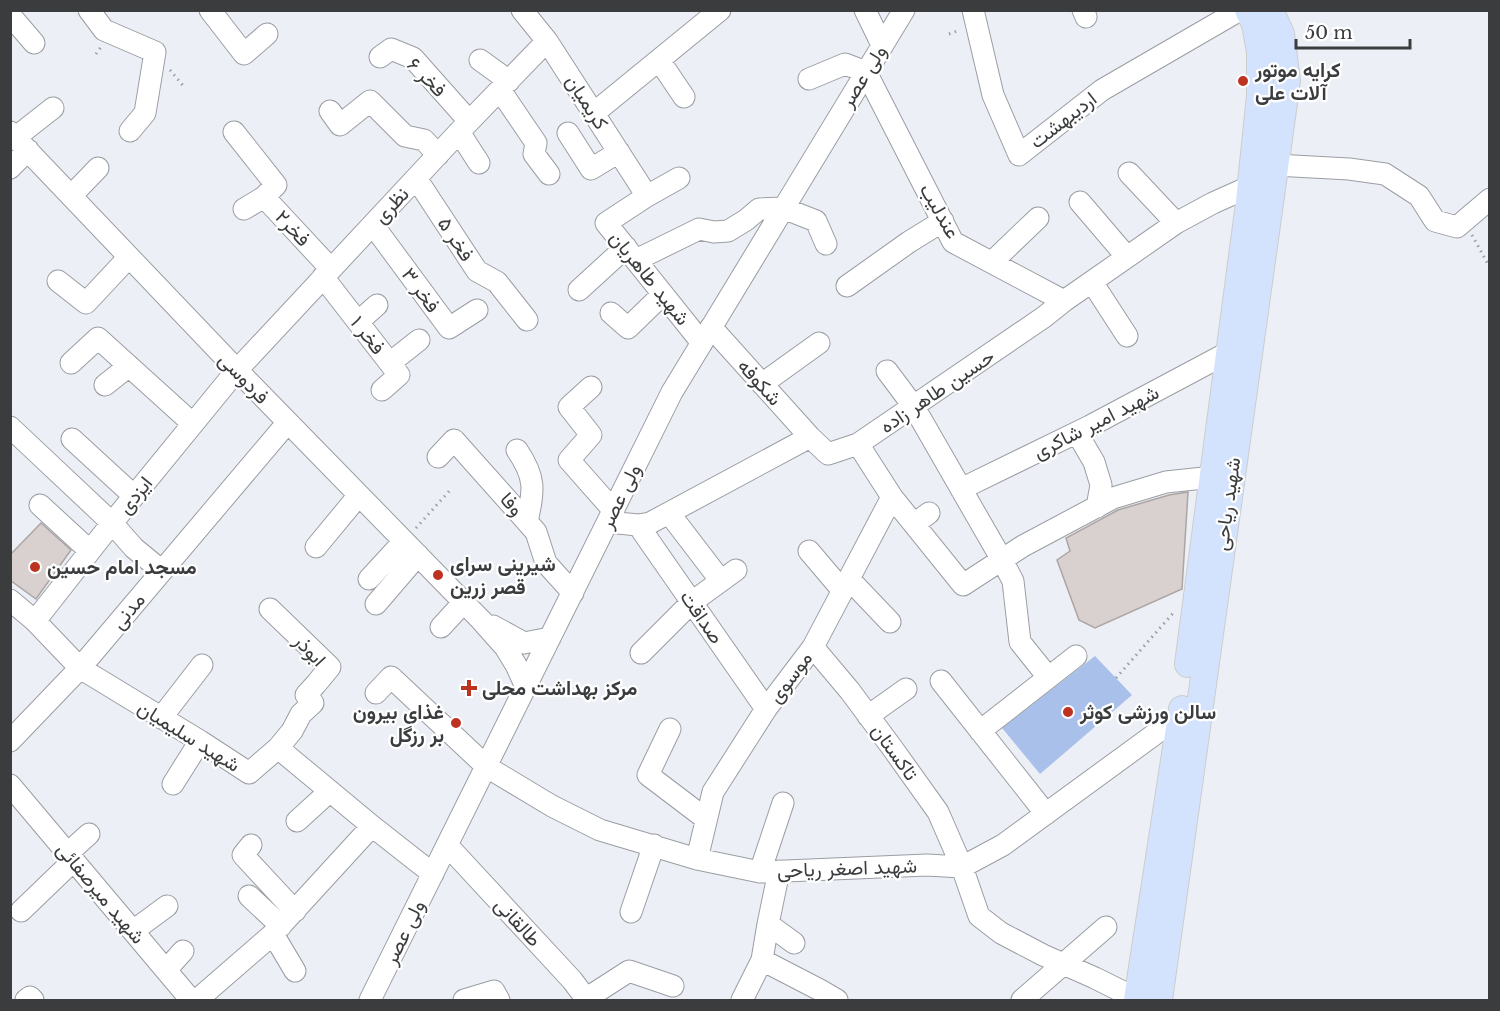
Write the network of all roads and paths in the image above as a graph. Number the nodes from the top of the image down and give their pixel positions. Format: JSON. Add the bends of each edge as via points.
{"nodes":[{"id":1,"x":89,"y":10,"type":"edge"},
{"id":2,"x":720,"y":10,"type":"edge"},
{"id":3,"x":864,"y":10,"type":"edge"},
{"id":4,"x":904,"y":10,"type":"edge"},
{"id":5,"x":973,"y":10,"type":"edge"},
{"id":6,"x":1240,"y":10,"type":"edge"},
{"id":7,"x":1248,"y":10,"type":"edge"},
{"id":8,"x":1270,"y":10,"type":"edge"},
{"id":9,"x":211,"y":11,"type":"edge"},
{"id":10,"x":526,"y":12,"type":"edge"},
{"id":11,"x":10,"y":15,"type":"edge"},
{"id":12,"x":267,"y":34,"type":"dead end"},
{"id":13,"x":547,"y":41,"type":"junction"},
{"id":14,"x":34,"y":43,"type":"dead end"},
{"id":15,"x":882,"y":45,"type":"junction"},
{"id":16,"x":380,"y":57,"type":"dead end"},
{"id":17,"x":480,"y":60,"type":"dead end"},
{"id":18,"x":659,"y":60,"type":"junction"},
{"id":19,"x":866,"y":72,"type":"junction"},
{"id":20,"x":808,"y":80,"type":"dead end"},
{"id":21,"x":504,"y":85,"type":"junction"},
{"id":22,"x":684,"y":97,"type":"dead end"},
{"id":23,"x":53,"y":108,"type":"dead end"},
{"id":24,"x":330,"y":111,"type":"dead end"},
{"id":25,"x":594,"y":113,"type":"junction"},
{"id":26,"x":464,"y":127,"type":"junction"},
{"id":27,"x":130,"y":131,"type":"dead end"},
{"id":28,"x":234,"y":132,"type":"dead end"},
{"id":29,"x":568,"y":133,"type":"dead end"},
{"id":30,"x":18,"y":140,"type":"edge"},
{"id":31,"x":619,"y":152,"type":"junction"},
{"id":32,"x":438,"y":155,"type":"junction"},
{"id":33,"x":479,"y":163,"type":"dead end"},
{"id":34,"x":1275,"y":165,"type":"junction"},
{"id":35,"x":10,"y":168,"type":"edge"},
{"id":36,"x":98,"y":168,"type":"dead end"},
{"id":37,"x":1129,"y":173,"type":"dead end"},
{"id":38,"x":549,"y":174,"type":"dead end"},
{"id":39,"x":416,"y":178,"type":"junction"},
{"id":40,"x":679,"y":178,"type":"dead end"},
{"id":41,"x":1251,"y":186,"type":"junction"},
{"id":42,"x":72,"y":196,"type":"junction"},
{"id":43,"x":648,"y":196,"type":"junction"},
{"id":44,"x":264,"y":197,"type":"junction"},
{"id":45,"x":1490,"y":199,"type":"edge"},
{"id":46,"x":1080,"y":201,"type":"dead end"},
{"id":47,"x":783,"y":208,"type":"junction"},
{"id":48,"x":244,"y":209,"type":"dead end"},
{"id":49,"x":1038,"y":218,"type":"dead end"},
{"id":50,"x":1465,"y":220,"type":"junction"},
{"id":51,"x":943,"y":221,"type":"junction"},
{"id":52,"x":1176,"y":223,"type":"junction"},
{"id":53,"x":373,"y":225,"type":"junction"},
{"id":54,"x":826,"y":244,"type":"dead end"},
{"id":55,"x":631,"y":253,"type":"junction"},
{"id":56,"x":129,"y":257,"type":"junction"},
{"id":57,"x":1127,"y":257,"type":"junction"},
{"id":58,"x":992,"y":262,"type":"junction"},
{"id":59,"x":1490,"y":268,"type":"edge"},
{"id":60,"x":327,"y":273,"type":"junction"},
{"id":61,"x":58,"y":281,"type":"dead end"},
{"id":62,"x":1092,"y":282,"type":"junction"},
{"id":63,"x":847,"y":286,"type":"dead end"},
{"id":64,"x":579,"y":290,"type":"dead end"},
{"id":65,"x":663,"y":294,"type":"junction"},
{"id":66,"x":1064,"y":301,"type":"junction"},
{"id":67,"x":377,"y":305,"type":"dead end"},
{"id":68,"x":477,"y":310,"type":"dead end"},
{"id":69,"x":610,"y":313,"type":"dead end"},
{"id":70,"x":527,"y":320,"type":"dead end"},
{"id":71,"x":358,"y":322,"type":"junction"},
{"id":72,"x":706,"y":335,"type":"junction"},
{"id":73,"x":1127,"y":336,"type":"dead end"},
{"id":74,"x":419,"y":340,"type":"dead end"},
{"id":75,"x":819,"y":344,"type":"dead end"},
{"id":76,"x":1229,"y":352,"type":"junction"},
{"id":77,"x":71,"y":363,"type":"dead end"},
{"id":78,"x":390,"y":363,"type":"junction"},
{"id":79,"x":129,"y":366,"type":"junction"},
{"id":80,"x":237,"y":370,"type":"junction"},
{"id":81,"x":888,"y":371,"type":"dead end"},
{"id":82,"x":762,"y":384,"type":"junction"},
{"id":83,"x":105,"y":385,"type":"dead end"},
{"id":84,"x":591,"y":387,"type":"dead end"},
{"id":85,"x":382,"y":390,"type":"dead end"},
{"id":86,"x":914,"y":407,"type":"junction"},
{"id":87,"x":288,"y":422,"type":"junction"},
{"id":88,"x":193,"y":424,"type":"junction"},
{"id":89,"x":12,"y":432,"type":"edge"},
{"id":90,"x":1077,"y":433,"type":"junction"},
{"id":91,"x":810,"y":437,"type":"junction"},
{"id":92,"x":72,"y":439,"type":"dead end"},
{"id":93,"x":858,"y":444,"type":"junction"},
{"id":94,"x":516,"y":450,"type":"dead end"},
{"id":95,"x":438,"y":457,"type":"dead end"},
{"id":96,"x":1213,"y":477,"type":"junction"},
{"id":97,"x":452,"y":488,"type":"dead end"},
{"id":98,"x":961,"y":489,"type":"junction"},
{"id":99,"x":359,"y":495,"type":"junction"},
{"id":100,"x":134,"y":496,"type":"junction"},
{"id":101,"x":892,"y":497,"type":"junction"},
{"id":102,"x":40,"y":505,"type":"dead end"},
{"id":103,"x":1097,"y":507,"type":"junction"},
{"id":104,"x":669,"y":513,"type":"junction"},
{"id":105,"x":611,"y":516,"type":"junction"},
{"id":106,"x":527,"y":522,"type":"junction"},
{"id":107,"x":112,"y":523,"type":"junction"},
{"id":108,"x":638,"y":525,"type":"junction"},
{"id":109,"x":316,"y":547,"type":"dead end"},
{"id":110,"x":411,"y":548,"type":"junction"},
{"id":111,"x":809,"y":551,"type":"dead end"},
{"id":112,"x":90,"y":552,"type":"junction"},
{"id":113,"x":1002,"y":560,"type":"junction"},
{"id":114,"x":162,"y":571,"type":"junction"},
{"id":115,"x":369,"y":579,"type":"dead end"},
{"id":116,"x":846,"y":585,"type":"junction"},
{"id":117,"x":573,"y":593,"type":"junction"},
{"id":118,"x":10,"y":600,"type":"edge"},
{"id":119,"x":464,"y":602,"type":"junction"},
{"id":120,"x":692,"y":602,"type":"junction"},
{"id":121,"x":376,"y":603,"type":"dead end"},
{"id":122,"x":270,"y":609,"type":"dead end"},
{"id":123,"x":1176,"y":611,"type":"dead end"},
{"id":124,"x":482,"y":620,"type":"junction"},
{"id":125,"x":35,"y":621,"type":"junction"},
{"id":126,"x":890,"y":622,"type":"dead end"},
{"id":127,"x":441,"y":627,"type":"dead end"},
{"id":128,"x":550,"y":638,"type":"junction"},
{"id":129,"x":813,"y":647,"type":"junction"},
{"id":130,"x":641,"y":653,"type":"dead end"},
{"id":131,"x":1076,"y":656,"type":"dead end"},
{"id":132,"x":202,"y":665,"type":"dead end"},
{"id":133,"x":80,"y":668,"type":"junction"},
{"id":134,"x":1048,"y":677,"type":"junction"},
{"id":135,"x":1116,"y":678,"type":"dead end"},
{"id":136,"x":941,"y":681,"type":"dead end"},
{"id":137,"x":525,"y":687,"type":"junction"},
{"id":138,"x":906,"y":689,"type":"dead end"},
{"id":139,"x":376,"y":693,"type":"dead end"},
{"id":140,"x":766,"y":709,"type":"junction"},
{"id":141,"x":1181,"y":715,"type":"junction"},
{"id":142,"x":868,"y":716,"type":"junction"},
{"id":143,"x":161,"y":718,"type":"junction"},
{"id":144,"x":670,"y":729,"type":"dead end"},
{"id":145,"x":980,"y":731,"type":"junction"},
{"id":146,"x":10,"y":741,"type":"edge"},
{"id":147,"x":200,"y":741,"type":"junction"},
{"id":148,"x":278,"y":748,"type":"junction"},
{"id":149,"x":487,"y":767,"type":"junction"},
{"id":150,"x":173,"y":784,"type":"dead end"},
{"id":151,"x":10,"y":785,"type":"edge"},
{"id":152,"x":330,"y":791,"type":"junction"},
{"id":153,"x":783,"y":803,"type":"dead end"},
{"id":154,"x":1046,"y":814,"type":"junction"},
{"id":155,"x":706,"y":819,"type":"junction"},
{"id":156,"x":297,"y":821,"type":"dead end"},
{"id":157,"x":372,"y":826,"type":"junction"},
{"id":158,"x":89,"y":834,"type":"dead end"},
{"id":159,"x":251,"y":845,"type":"dead end"},
{"id":160,"x":447,"y":845,"type":"junction"},
{"id":161,"x":654,"y":845,"type":"junction"},
{"id":162,"x":71,"y":857,"type":"junction"},
{"id":163,"x":697,"y":859,"type":"junction"},
{"id":164,"x":962,"y":867,"type":"junction"},
{"id":165,"x":770,"y":872,"type":"junction"},
{"id":166,"x":433,"y":874,"type":"junction"},
{"id":167,"x":249,"y":896,"type":"dead end"},
{"id":168,"x":167,"y":906,"type":"dead end"},
{"id":169,"x":21,"y":911,"type":"dead end"},
{"id":170,"x":631,"y":912,"type":"dead end"},
{"id":171,"x":283,"y":924,"type":"junction"},
{"id":172,"x":768,"y":924,"type":"junction"},
{"id":173,"x":1106,"y":927,"type":"dead end"},
{"id":174,"x":133,"y":931,"type":"junction"},
{"id":175,"x":794,"y":943,"type":"dead end"},
{"id":176,"x":183,"y":951,"type":"dead end"},
{"id":177,"x":762,"y":960,"type":"junction"},
{"id":178,"x":1065,"y":964,"type":"junction"},
{"id":179,"x":166,"y":970,"type":"junction"},
{"id":180,"x":295,"y":971,"type":"dead end"},
{"id":181,"x":673,"y":986,"type":"dead end"},
{"id":182,"x":26,"y":1000,"type":"edge"},
{"id":183,"x":33,"y":1000,"type":"edge"},
{"id":184,"x":191,"y":1000,"type":"edge"},
{"id":185,"x":197,"y":1000,"type":"edge"},
{"id":186,"x":370,"y":1000,"type":"edge"},
{"id":187,"x":464,"y":1000,"type":"edge"},
{"id":188,"x":499,"y":1000,"type":"edge"},
{"id":189,"x":586,"y":1000,"type":"edge"},
{"id":190,"x":742,"y":1000,"type":"edge"},
{"id":191,"x":837,"y":1000,"type":"edge"},
{"id":192,"x":1022,"y":1000,"type":"edge"},
{"id":193,"x":1144,"y":1000,"type":"edge"}],
"edges":[{"from":1,"to":27,"type":"street","via":[[104,30],[155,52],[145,114]]},
{"from":2,"to":18,"type":"street"},
{"from":3,"to":15,"type":"street"},
{"from":4,"to":15,"type":"street","name":"ولی عصر"},
{"from":5,"to":6,"type":"street","name":"اردیبهشت","via":[[993,95],[1018,155],[1101,90]]},
{"from":7,"to":41,"type":"main road","name":"شهید ریاحی","via":[[1260,52]]},
{"from":8,"to":34,"type":"main road","name":"شهید ریاحی","via":[[1281,34],[1287,81]]},
{"from":9,"to":12,"type":"street","via":[[244,54]]},
{"from":10,"to":13,"type":"street","name":"کریمیان"},
{"from":11,"to":14,"type":"street"},
{"from":13,"to":21,"type":"street","name":"نظری"},
{"from":13,"to":25,"type":"street","name":"کریمیان"},
{"from":15,"to":19,"type":"street","name":"ولی عصر"},
{"from":16,"to":26,"type":"street","name":"فخر ۶","via":[[392,49],[413,58]]},
{"from":17,"to":21,"type":"street"},
{"from":18,"to":22,"type":"street"},
{"from":18,"to":25,"type":"street"},
{"from":19,"to":20,"type":"street","via":[[845,64]]},
{"from":19,"to":47,"type":"street","name":"ولی عصر"},
{"from":19,"to":51,"type":"street","name":"عندلیب"},
{"from":21,"to":26,"type":"street","name":"نظری"},
{"from":21,"to":38,"type":"street","via":[[536,143],[534,154]]},
{"from":23,"to":30,"type":"street"},
{"from":24,"to":32,"type":"street","via":[[340,125],[370,101],[405,136],[424,141]]},
{"from":25,"to":31,"type":"street","name":"کریمیان"},
{"from":26,"to":32,"type":"street","name":"نظری"},
{"from":26,"to":33,"type":"street"},
{"from":28,"to":44,"type":"street","name":"فخر۲","via":[[276,185]]},
{"from":29,"to":31,"type":"street","via":[[591,170]]},
{"from":30,"to":35,"type":"street"},
{"from":30,"to":42,"type":"street","name":"فردوسی"},
{"from":31,"to":43,"type":"street","name":"کریمیان"},
{"from":32,"to":39,"type":"street","name":"نظری"},
{"from":34,"to":50,"type":"street","via":[[1385,174],[1419,196],[1435,220],[1457,226]]},
{"from":34,"to":193,"type":"main road","name":"شهید ریاحی"},
{"from":36,"to":42,"type":"street"},
{"from":37,"to":52,"type":"street"},
{"from":39,"to":53,"type":"street","name":"نظری"},
{"from":39,"to":70,"type":"street","name":"فخر ۵","via":[[477,271],[497,282]]},
{"from":40,"to":43,"type":"street","name":"شهید طاهریان"},
{"from":41,"to":52,"type":"street","name":"حسین طاهر زاده"},
{"from":41,"to":76,"type":"main road","name":"شهید ریاحی"},
{"from":42,"to":56,"type":"street","name":"فردوسی"},
{"from":43,"to":55,"type":"street","name":"شهید طاهریان","via":[[606,223]]},
{"from":44,"to":48,"type":"street"},
{"from":44,"to":60,"type":"street","name":"فخر۲"},
{"from":45,"to":50,"type":"street"},
{"from":46,"to":57,"type":"street"},
{"from":47,"to":54,"type":"street","via":[[816,221]]},
{"from":47,"to":55,"type":"street","via":[[759,209],[728,231],[699,229]]},
{"from":47,"to":72,"type":"street","name":"ولی عصر"},
{"from":49,"to":58,"type":"street"},
{"from":50,"to":59,"type":"path"},
{"from":51,"to":58,"type":"street","name":"عندلیب","via":[[953,242]]},
{"from":51,"to":63,"type":"street"},
{"from":52,"to":57,"type":"street","name":"حسین طاهر زاده"},
{"from":53,"to":60,"type":"street","name":"نظری"},
{"from":53,"to":68,"type":"street","name":"فخر ۳","via":[[449,328]]},
{"from":55,"to":64,"type":"street"},
{"from":55,"to":65,"type":"street","name":"شهید طاهریان"},
{"from":56,"to":61,"type":"street","via":[[86,303]]},
{"from":56,"to":80,"type":"street","name":"فردوسی"},
{"from":57,"to":62,"type":"street","name":"حسین طاهر زاده"},
{"from":58,"to":66,"type":"street","name":"عندلیب"},
{"from":60,"to":71,"type":"street","name":"فخر ۱"},
{"from":60,"to":80,"type":"street","name":"نظری"},
{"from":62,"to":66,"type":"street","name":"حسین طاهر زاده"},
{"from":62,"to":73,"type":"street"},
{"from":65,"to":69,"type":"street","via":[[628,328]]},
{"from":65,"to":72,"type":"street","name":"شهید طاهریان"},
{"from":66,"to":86,"type":"street","name":"حسین طاهر زاده"},
{"from":67,"to":71,"type":"street"},
{"from":71,"to":78,"type":"street","name":"فخر ۱"},
{"from":72,"to":82,"type":"street","name":"شکوفه"},
{"from":72,"to":105,"type":"street","name":"ولی عصر","via":[[672,392]]},
{"from":74,"to":78,"type":"street"},
{"from":75,"to":82,"type":"street"},
{"from":76,"to":90,"type":"street","name":"شهید امیر شاکری"},
{"from":76,"to":96,"type":"main road","name":"شهید ریاحی"},
{"from":77,"to":79,"type":"street","via":[[98,338]]},
{"from":78,"to":85,"type":"street","name":"فخر ۱","via":[[399,375]]},
{"from":79,"to":83,"type":"street"},
{"from":79,"to":88,"type":"street"},
{"from":80,"to":87,"type":"street","name":"فردوسی"},
{"from":80,"to":88,"type":"street","name":"ایزدی"},
{"from":81,"to":86,"type":"street"},
{"from":82,"to":91,"type":"street","name":"شکوفه"},
{"from":84,"to":105,"type":"street","via":[[569,407],[591,435],[568,460]]},
{"from":86,"to":93,"type":"street","name":"حسین طاهر زاده"},
{"from":86,"to":98,"type":"street"},
{"from":87,"to":99,"type":"street","name":"فردوسی"},
{"from":87,"to":114,"type":"street","name":"مدنی"},
{"from":88,"to":100,"type":"street","name":"ایزدی"},
{"from":89,"to":107,"type":"street"},
{"from":90,"to":98,"type":"street","name":"شهید امیر شاکری"},
{"from":90,"to":103,"type":"street","via":[[1094,462],[1101,485]]},
{"from":91,"to":93,"type":"street","name":"حسین طاهر زاده","via":[[828,454]]},
{"from":91,"to":104,"type":"street"},
{"from":92,"to":100,"type":"street"},
{"from":93,"to":101,"type":"street"},
{"from":94,"to":106,"type":"street","via":[[532,478]]},
{"from":95,"to":106,"type":"street","name":"وفا","via":[[454,440]]},
{"from":96,"to":103,"type":"street","via":[[1166,482],[1113,498]]},
{"from":96,"to":141,"type":"main road","name":"شهید ریاحی"},
{"from":97,"to":110,"type":"path"},
{"from":98,"to":113,"type":"street"},
{"from":99,"to":109,"type":"street"},
{"from":99,"to":110,"type":"street","name":"فردوسی"},
{"from":100,"to":107,"type":"street","name":"ایزدی"},
{"from":101,"to":113,"type":"street","via":[[921,518],[963,585]]},
{"from":101,"to":116,"type":"street","name":"موسوی"},
{"from":102,"to":112,"type":"street"},
{"from":103,"to":113,"type":"street"},
{"from":104,"to":108,"type":"street"},
{"from":104,"to":120,"type":"street","via":[[729,576]]},
{"from":105,"to":108,"type":"street"},
{"from":105,"to":117,"type":"street","name":"ولی عصر"},
{"from":106,"to":117,"type":"street","name":"وفا","via":[[536,532],[546,563]]},
{"from":107,"to":112,"type":"street","name":"ایزدی"},
{"from":107,"to":114,"type":"street"},
{"from":108,"to":120,"type":"street","name":"صداقت"},
{"from":110,"to":115,"type":"street"},
{"from":110,"to":119,"type":"street","name":"فردوسی"},
{"from":110,"to":121,"type":"street"},
{"from":111,"to":116,"type":"street"},
{"from":112,"to":125,"type":"street","name":"ایزدی"},
{"from":113,"to":134,"type":"street","via":[[1013,581],[1020,642]]},
{"from":114,"to":133,"type":"street","name":"مدنی"},
{"from":116,"to":126,"type":"street"},
{"from":116,"to":129,"type":"street","name":"موسوی"},
{"from":117,"to":128,"type":"street","name":"ولی عصر"},
{"from":118,"to":125,"type":"street","name":"شهید سلیمیان"},
{"from":119,"to":124,"type":"street","name":"فردوسی"},
{"from":119,"to":127,"type":"street"},
{"from":120,"to":130,"type":"street"},
{"from":120,"to":140,"type":"street","name":"صداقت"},
{"from":122,"to":148,"type":"street","name":"ابوذر","via":[[330,667],[306,695],[313,703]]},
{"from":123,"to":135,"type":"path"},
{"from":124,"to":128,"type":"street","name":"فردوسی","via":[[524,643]]},
{"from":124,"to":137,"type":"street","name":"فردوسی","via":[[516,664]]},
{"from":125,"to":133,"type":"street","name":"شهید سلیمیان"},
{"from":128,"to":137,"type":"street","name":"ولی عصر"},
{"from":129,"to":140,"type":"street","name":"موسوی"},
{"from":129,"to":142,"type":"street","name":"تاکستان"},
{"from":131,"to":134,"type":"street"},
{"from":132,"to":143,"type":"street"},
{"from":133,"to":143,"type":"street","name":"شهید سلیمیان"},
{"from":133,"to":146,"type":"street","name":"مدنی"},
{"from":134,"to":145,"type":"street"},
{"from":136,"to":145,"type":"street"},
{"from":137,"to":149,"type":"street","name":"ولی عصر"},
{"from":138,"to":142,"type":"street"},
{"from":139,"to":149,"type":"street","name":"شهید اصغر ریاحی","via":[[391,677]]},
{"from":140,"to":155,"type":"street","name":"موسوی","via":[[713,792]]},
{"from":141,"to":154,"type":"street"},
{"from":141,"to":193,"type":"main road","name":"شهید ریاحی"},
{"from":142,"to":164,"type":"street","name":"تاکستان","via":[[938,812]]},
{"from":143,"to":147,"type":"street","name":"شهید سلیمیان"},
{"from":144,"to":155,"type":"street","via":[[648,775]]},
{"from":145,"to":154,"type":"street"},
{"from":147,"to":148,"type":"street","name":"شهید سلیمیان","via":[[249,773]]},
{"from":147,"to":150,"type":"street"},
{"from":148,"to":152,"type":"street"},
{"from":149,"to":160,"type":"street","name":"ولی عصر"},
{"from":149,"to":161,"type":"street","name":"شهید اصغر ریاحی","via":[[600,830]]},
{"from":151,"to":162,"type":"street","name":"شهید میرصفائی"},
{"from":152,"to":156,"type":"street"},
{"from":152,"to":157,"type":"street"},
{"from":153,"to":165,"type":"street"},
{"from":154,"to":164,"type":"street","via":[[1003,845]]},
{"from":155,"to":163,"type":"street","name":"موسوی"},
{"from":157,"to":166,"type":"street"},
{"from":157,"to":171,"type":"street"},
{"from":158,"to":162,"type":"street"},
{"from":159,"to":171,"type":"street","via":[[243,855]]},
{"from":160,"to":166,"type":"street","name":"ولی عصر"},
{"from":160,"to":189,"type":"street","name":"طالقانی"},
{"from":161,"to":163,"type":"street","name":"شهید اصغر ریاحی"},
{"from":161,"to":170,"type":"street"},
{"from":162,"to":169,"type":"street"},
{"from":162,"to":174,"type":"street","name":"شهید میرصفائی"},
{"from":163,"to":165,"type":"street","name":"شهید اصغر ریاحی"},
{"from":164,"to":165,"type":"street","name":"شهید اصغر ریاحی"},
{"from":164,"to":178,"type":"street","name":"تاکستان","via":[[979,916],[1001,933]]},
{"from":165,"to":172,"type":"street"},
{"from":166,"to":186,"type":"street","name":"ولی عصر"},
{"from":167,"to":171,"type":"street"},
{"from":168,"to":174,"type":"street"},
{"from":171,"to":180,"type":"street"},
{"from":171,"to":185,"type":"street"},
{"from":172,"to":175,"type":"street"},
{"from":172,"to":177,"type":"street"},
{"from":173,"to":178,"type":"street"},
{"from":174,"to":179,"type":"street","name":"شهید میرصفائی"},
{"from":176,"to":179,"type":"street"},
{"from":177,"to":190,"type":"street"},
{"from":177,"to":191,"type":"street"},
{"from":178,"to":192,"type":"street"},
{"from":178,"to":193,"type":"street","name":"تاکستان"},
{"from":179,"to":184,"type":"street","name":"شهید میرصفائی"},
{"from":181,"to":189,"type":"street","via":[[629,971]]},
{"from":182,"to":183,"type":"street"},
{"from":187,"to":188,"type":"street","via":[[494,991]]}]}
